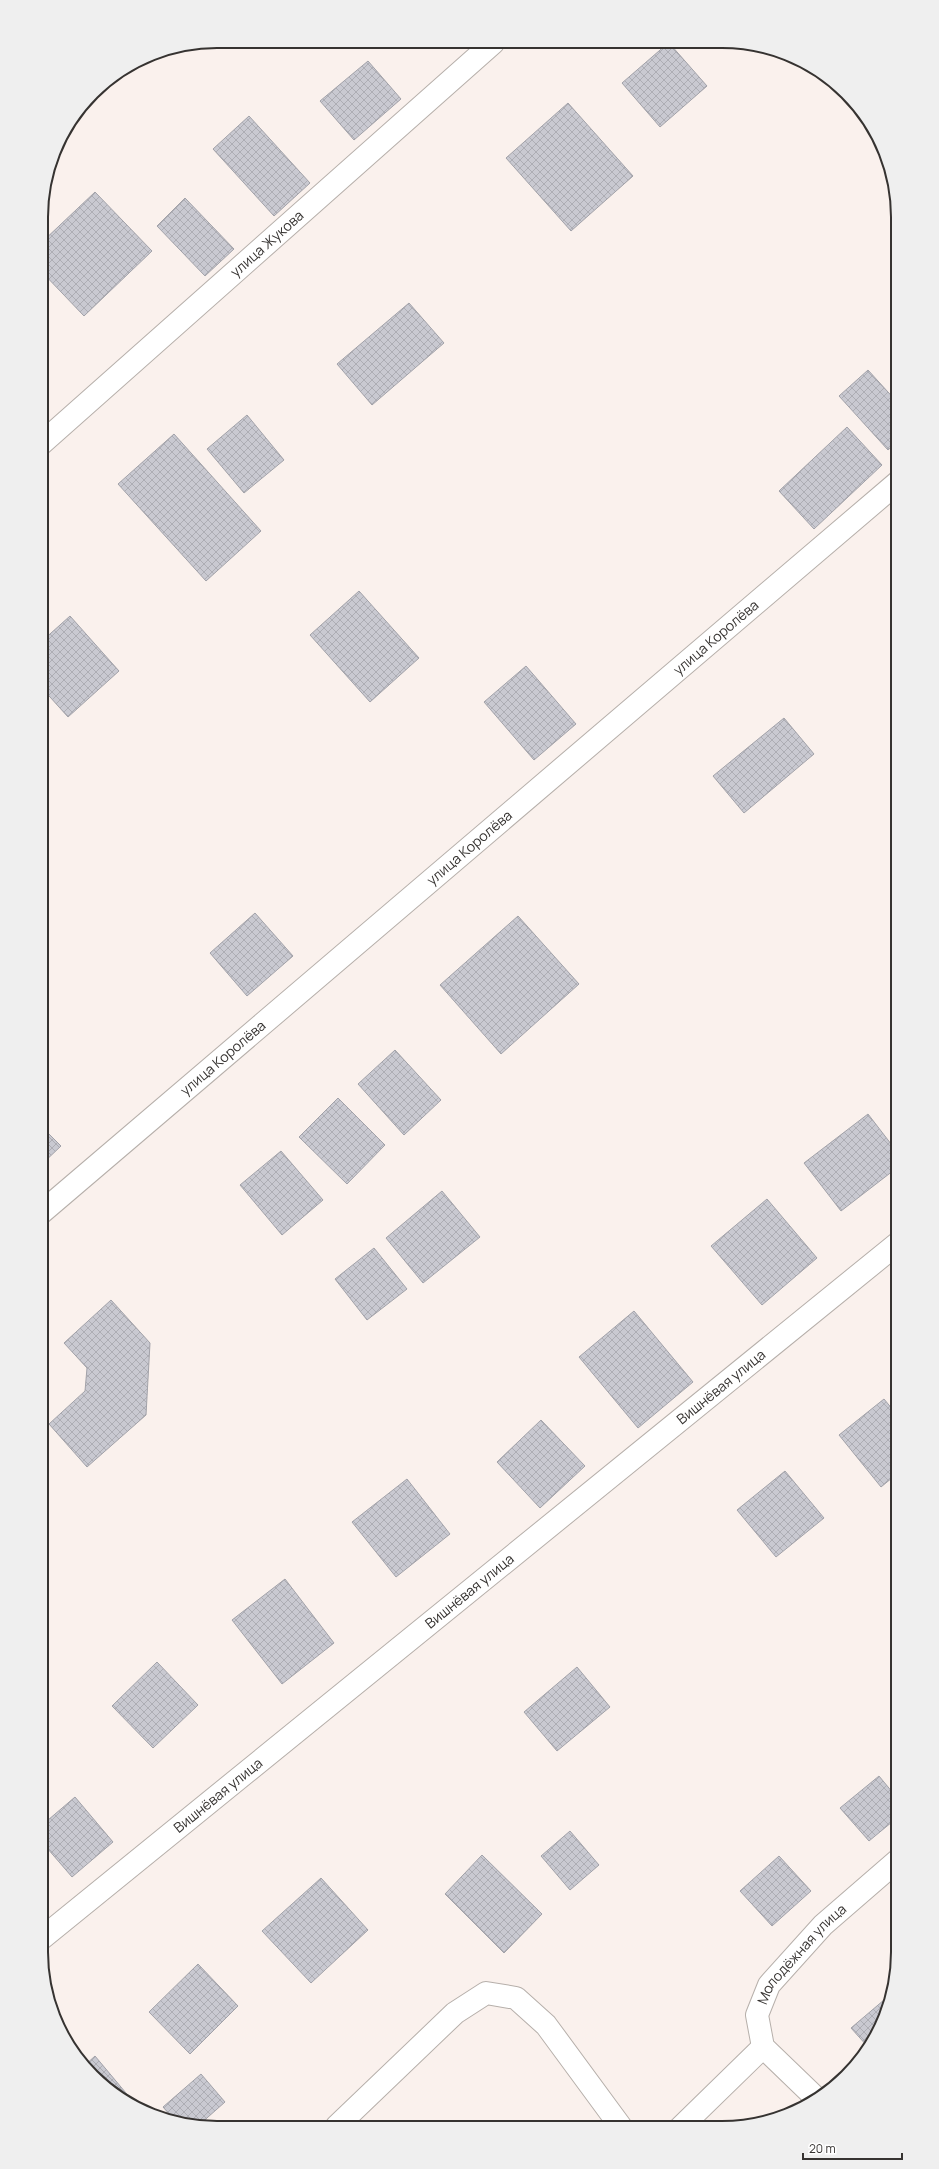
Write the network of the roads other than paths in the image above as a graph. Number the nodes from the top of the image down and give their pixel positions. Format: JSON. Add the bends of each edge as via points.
{"nodes":[{"id":1,"x":487,"y":48,"type":"edge"},
{"id":2,"x":48,"y":438,"type":"edge"},
{"id":3,"x":891,"y":488,"type":"edge"},
{"id":4,"x":48,"y":1207,"type":"edge"},
{"id":5,"x":891,"y":1248,"type":"edge"},
{"id":6,"x":891,"y":1866,"type":"edge"},
{"id":7,"x":48,"y":1933,"type":"edge"},
{"id":8,"x":763,"y":2047,"type":"junction"},
{"id":9,"x":813,"y":2095,"type":"edge"},
{"id":10,"x":342,"y":2121,"type":"edge"},
{"id":11,"x":617,"y":2121,"type":"edge"},
{"id":12,"x":687,"y":2121,"type":"edge"}],
"edges":[{"from":1,"to":2,"type":"street","name":"улица Жукова"},
{"from":3,"to":4,"type":"street","name":"улица Королёва"},
{"from":5,"to":7,"type":"street","name":"Вишнёвая улица"},
{"from":6,"to":8,"type":"street","name":"Молодёжная улица","via":[[823,1925],[769,1985],[757,2016]]},
{"from":8,"to":9,"type":"street"},
{"from":8,"to":12,"type":"street"},
{"from":10,"to":11,"type":"street","via":[[455,2013],[486,1993],[516,1998],[546,2025]]}]}
